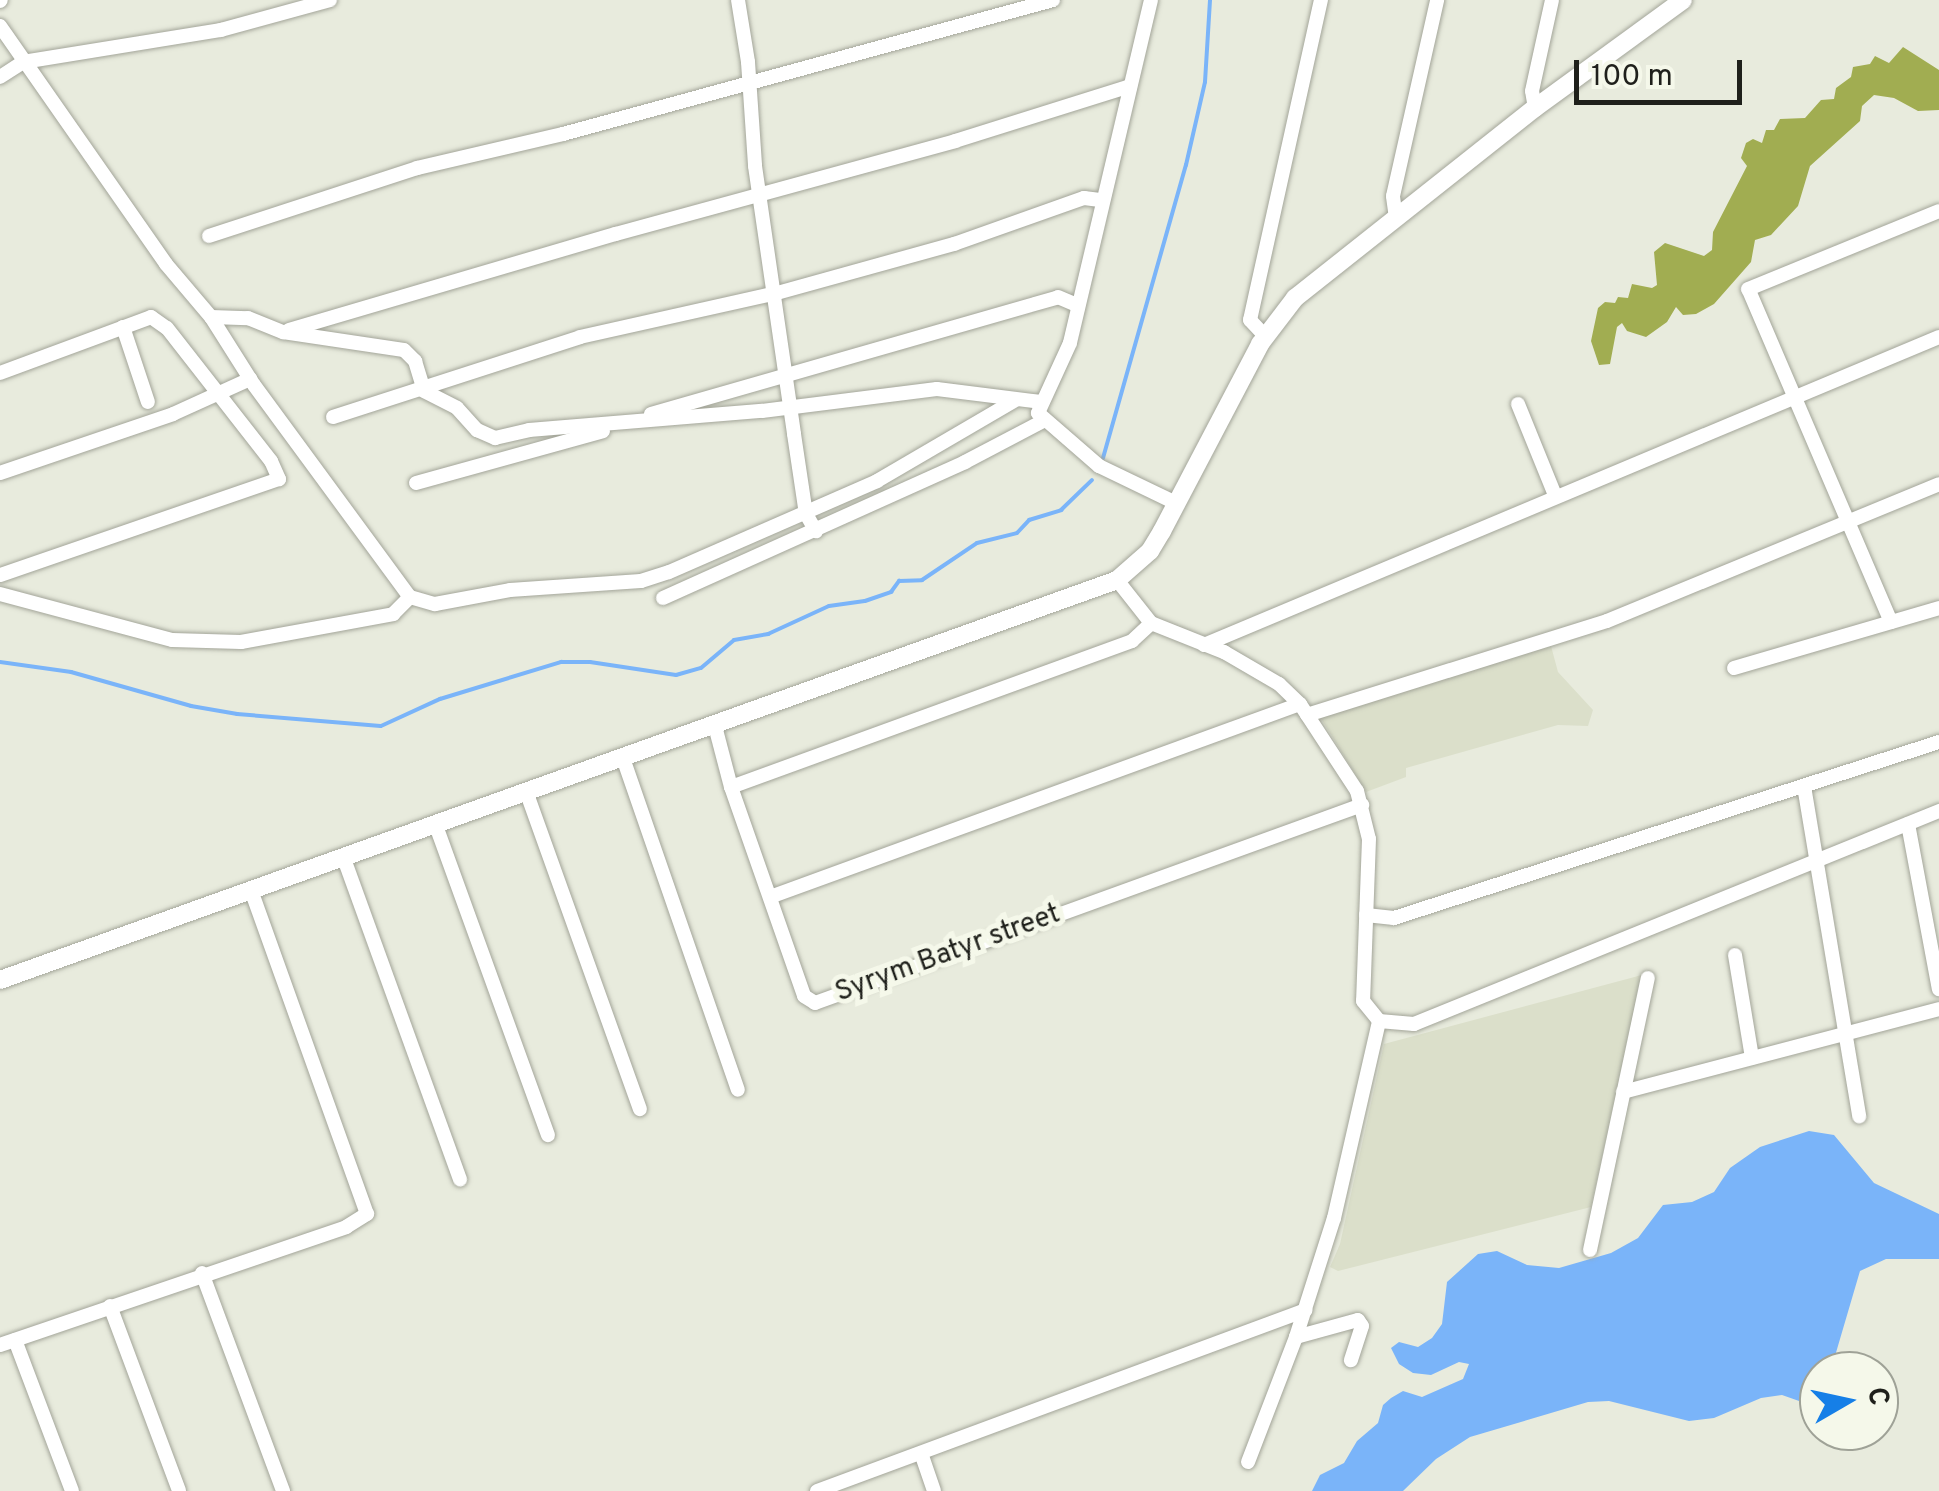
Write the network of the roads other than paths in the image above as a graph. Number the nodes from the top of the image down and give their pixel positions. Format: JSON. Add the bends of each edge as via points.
{"nodes":[{"id":1,"x":330,"y":0,"type":"edge"},
{"id":2,"x":738,"y":0,"type":"edge"},
{"id":3,"x":1053,"y":0,"type":"edge"},
{"id":4,"x":1151,"y":0,"type":"edge"},
{"id":5,"x":1321,"y":0,"type":"edge"},
{"id":6,"x":1437,"y":0,"type":"edge"},
{"id":7,"x":1568,"y":0,"type":"edge"},
{"id":8,"x":1683,"y":0,"type":"edge"},
{"id":9,"x":1551,"y":7,"type":"edge"},
{"id":10,"x":0,"y":26,"type":"edge"},
{"id":11,"x":23,"y":62,"type":"junction"},
{"id":12,"x":0,"y":77,"type":"edge"},
{"id":13,"x":750,"y":82,"type":"junction"},
{"id":14,"x":1130,"y":86,"type":"junction"},
{"id":15,"x":1536,"y":108,"type":"junction"},
{"id":16,"x":762,"y":195,"type":"junction"},
{"id":17,"x":1100,"y":200,"type":"junction"},
{"id":18,"x":1939,"y":211,"type":"edge"},
{"id":19,"x":1396,"y":218,"type":"junction"},
{"id":20,"x":209,"y":236,"type":"dead end"},
{"id":21,"x":777,"y":293,"type":"junction"},
{"id":22,"x":1077,"y":305,"type":"junction"},
{"id":23,"x":211,"y":317,"type":"junction"},
{"id":24,"x":123,"y":327,"type":"junction"},
{"id":25,"x":284,"y":332,"type":"junction"},
{"id":26,"x":1265,"y":336,"type":"junction"},
{"id":27,"x":1939,"y":337,"type":"edge"},
{"id":28,"x":0,"y":373,"type":"edge"},
{"id":29,"x":788,"y":375,"type":"junction"},
{"id":30,"x":250,"y":379,"type":"junction"},
{"id":31,"x":422,"y":388,"type":"junction"},
{"id":32,"x":220,"y":396,"type":"junction"},
{"id":33,"x":1794,"y":396,"type":"junction"},
{"id":34,"x":148,"y":402,"type":"dead end"},
{"id":35,"x":1014,"y":402,"type":"junction"},
{"id":36,"x":1041,"y":402,"type":"junction"},
{"id":37,"x":1518,"y":404,"type":"dead end"},
{"id":38,"x":791,"y":407,"type":"junction"},
{"id":39,"x":333,"y":418,"type":"dead end"},
{"id":40,"x":1043,"y":421,"type":"junction"},
{"id":41,"x":631,"y":422,"type":"junction"},
{"id":42,"x":0,"y":473,"type":"edge"},
{"id":43,"x":416,"y":484,"type":"dead end"},
{"id":44,"x":1939,"y":484,"type":"edge"},
{"id":45,"x":1555,"y":495,"type":"junction"},
{"id":46,"x":1176,"y":504,"type":"junction"},
{"id":47,"x":806,"y":514,"type":"junction"},
{"id":48,"x":1849,"y":523,"type":"junction"},
{"id":49,"x":816,"y":531,"type":"junction"},
{"id":50,"x":0,"y":575,"type":"edge"},
{"id":51,"x":1118,"y":580,"type":"junction"},
{"id":52,"x":0,"y":594,"type":"edge"},
{"id":53,"x":410,"y":597,"type":"junction"},
{"id":54,"x":664,"y":598,"type":"dead end"},
{"id":55,"x":1939,"y":608,"type":"edge"},
{"id":56,"x":1891,"y":622,"type":"junction"},
{"id":57,"x":1150,"y":623,"type":"junction"},
{"id":58,"x":1204,"y":646,"type":"junction"},
{"id":59,"x":1734,"y":668,"type":"dead end"},
{"id":60,"x":1304,"y":709,"type":"junction"},
{"id":61,"x":715,"y":726,"type":"junction"},
{"id":62,"x":1939,"y":742,"type":"edge"},
{"id":63,"x":622,"y":758,"type":"junction"},
{"id":64,"x":1804,"y":786,"type":"junction"},
{"id":65,"x":732,"y":787,"type":"junction"},
{"id":66,"x":526,"y":792,"type":"junction"},
{"id":67,"x":1362,"y":804,"type":"junction"},
{"id":68,"x":1939,"y":811,"type":"edge"},
{"id":69,"x":435,"y":823,"type":"junction"},
{"id":70,"x":1908,"y":824,"type":"junction"},
{"id":71,"x":343,"y":856,"type":"junction"},
{"id":72,"x":1816,"y":861,"type":"junction"},
{"id":73,"x":251,"y":890,"type":"junction"},
{"id":74,"x":770,"y":896,"type":"junction"},
{"id":75,"x":1366,"y":915,"type":"junction"},
{"id":76,"x":1735,"y":955,"type":"dead end"},
{"id":77,"x":1648,"y":978,"type":"dead end"},
{"id":78,"x":0,"y":980,"type":"edge"},
{"id":79,"x":1939,"y":988,"type":"edge"},
{"id":80,"x":1939,"y":1008,"type":"edge"},
{"id":81,"x":1378,"y":1021,"type":"junction"},
{"id":82,"x":1845,"y":1033,"type":"junction"},
{"id":83,"x":1752,"y":1058,"type":"junction"},
{"id":84,"x":738,"y":1090,"type":"dead end"},
{"id":85,"x":1623,"y":1092,"type":"junction"},
{"id":86,"x":640,"y":1109,"type":"dead end"},
{"id":87,"x":1859,"y":1116,"type":"dead end"},
{"id":88,"x":548,"y":1136,"type":"dead end"},
{"id":89,"x":460,"y":1179,"type":"dead end"},
{"id":90,"x":1590,"y":1250,"type":"dead end"},
{"id":91,"x":202,"y":1273,"type":"junction"},
{"id":92,"x":110,"y":1306,"type":"junction"},
{"id":93,"x":1306,"y":1310,"type":"junction"},
{"id":94,"x":1296,"y":1337,"type":"junction"},
{"id":95,"x":7,"y":1342,"type":"edge"},
{"id":96,"x":1351,"y":1360,"type":"dead end"},
{"id":97,"x":920,"y":1453,"type":"junction"},
{"id":98,"x":1248,"y":1462,"type":"dead end"},
{"id":99,"x":824,"y":1490,"type":"edge"},
{"id":100,"x":72,"y":1491,"type":"edge"},
{"id":101,"x":179,"y":1491,"type":"edge"},
{"id":102,"x":283,"y":1491,"type":"edge"},
{"id":103,"x":934,"y":1491,"type":"edge"}],
"edges":[{"from":1,"to":11,"type":"street","via":[[221,30]]},
{"from":2,"to":13,"type":"street"},
{"from":3,"to":13,"type":"street"},
{"from":4,"to":14,"type":"street"},
{"from":5,"to":26,"type":"street","via":[[1250,320]]},
{"from":6,"to":19,"type":"street","via":[[1393,196]]},
{"from":7,"to":9,"type":"street"},
{"from":8,"to":15,"type":"main road"},
{"from":9,"to":15,"type":"street","via":[[1532,92]]},
{"from":10,"to":11,"type":"street"},
{"from":11,"to":12,"type":"street"},
{"from":11,"to":23,"type":"street"},
{"from":13,"to":16,"type":"street"},
{"from":13,"to":20,"type":"street","via":[[417,168]]},
{"from":14,"to":16,"type":"street"},
{"from":14,"to":17,"type":"street"},
{"from":15,"to":19,"type":"main road"},
{"from":16,"to":21,"type":"street"},
{"from":16,"to":25,"type":"street"},
{"from":17,"to":21,"type":"street","via":[[1084,198],[954,244]]},
{"from":17,"to":22,"type":"street"},
{"from":18,"to":33,"type":"street","via":[[1748,289]]},
{"from":19,"to":26,"type":"main road","via":[[1295,298]]},
{"from":21,"to":29,"type":"street"},
{"from":21,"to":31,"type":"street","via":[[580,337]]},
{"from":22,"to":29,"type":"street","via":[[1058,297]]},
{"from":22,"to":36,"type":"street","via":[[1070,342]]},
{"from":23,"to":25,"type":"street","via":[[248,318]]},
{"from":23,"to":30,"type":"street"},
{"from":24,"to":28,"type":"street"},
{"from":24,"to":32,"type":"street","via":[[151,316]]},
{"from":24,"to":34,"type":"street"},
{"from":25,"to":31,"type":"street","via":[[404,350]]},
{"from":26,"to":46,"type":"main road"},
{"from":27,"to":33,"type":"street"},
{"from":29,"to":38,"type":"street"},
{"from":29,"to":41,"type":"street"},
{"from":30,"to":32,"type":"street"},
{"from":30,"to":53,"type":"street"},
{"from":31,"to":39,"type":"street"},
{"from":31,"to":41,"type":"street","via":[[495,438]]},
{"from":32,"to":42,"type":"street"},
{"from":32,"to":50,"type":"street","via":[[280,478]]},
{"from":33,"to":45,"type":"street"},
{"from":33,"to":48,"type":"street"},
{"from":35,"to":36,"type":"street"},
{"from":35,"to":38,"type":"street","via":[[938,389]]},
{"from":35,"to":47,"type":"street","via":[[929,454]]},
{"from":36,"to":40,"type":"street"},
{"from":37,"to":45,"type":"street"},
{"from":38,"to":41,"type":"street"},
{"from":38,"to":47,"type":"street"},
{"from":40,"to":46,"type":"street","via":[[1100,466]]},
{"from":40,"to":49,"type":"street"},
{"from":41,"to":43,"type":"street"},
{"from":44,"to":48,"type":"street"},
{"from":45,"to":58,"type":"street"},
{"from":46,"to":51,"type":"main road","via":[[1150,551]]},
{"from":47,"to":49,"type":"street"},
{"from":47,"to":53,"type":"street","via":[[641,581],[510,590],[435,604]]},
{"from":48,"to":56,"type":"street"},
{"from":48,"to":60,"type":"street","via":[[1607,621]]},
{"from":49,"to":54,"type":"street"},
{"from":51,"to":57,"type":"street"},
{"from":51,"to":61,"type":"main road"},
{"from":52,"to":53,"type":"street","via":[[172,640],[241,642],[393,614]]},
{"from":55,"to":56,"type":"street"},
{"from":56,"to":59,"type":"street"},
{"from":57,"to":58,"type":"street"},
{"from":57,"to":65,"type":"street","via":[[1132,641]]},
{"from":58,"to":60,"type":"street","via":[[1266,676]]},
{"from":60,"to":67,"type":"street"},
{"from":60,"to":74,"type":"street"},
{"from":61,"to":63,"type":"main road"},
{"from":61,"to":65,"type":"street","name":"Syrym Batyr street"},
{"from":62,"to":64,"type":"street"},
{"from":63,"to":66,"type":"main road"},
{"from":63,"to":84,"type":"street"},
{"from":64,"to":72,"type":"street"},
{"from":64,"to":75,"type":"street","via":[[1394,918]]},
{"from":65,"to":74,"type":"street","name":"Syrym Batyr street"},
{"from":66,"to":69,"type":"main road"},
{"from":66,"to":86,"type":"street"},
{"from":67,"to":74,"type":"street","name":"Syrym Batyr street","via":[[815,1003],[804,996]]},
{"from":67,"to":75,"type":"street","via":[[1369,839]]},
{"from":68,"to":70,"type":"street"},
{"from":69,"to":71,"type":"main road"},
{"from":69,"to":88,"type":"street"},
{"from":70,"to":72,"type":"street"},
{"from":70,"to":79,"type":"street"},
{"from":71,"to":73,"type":"main road"},
{"from":71,"to":89,"type":"street"},
{"from":72,"to":81,"type":"street","via":[[1414,1024]]},
{"from":72,"to":82,"type":"street"},
{"from":73,"to":78,"type":"main road"},
{"from":73,"to":91,"type":"street","via":[[367,1214],[346,1227]]},
{"from":75,"to":81,"type":"street","via":[[1364,1001]]},
{"from":76,"to":83,"type":"street"},
{"from":77,"to":85,"type":"street"},
{"from":80,"to":82,"type":"street"},
{"from":81,"to":93,"type":"street"},
{"from":82,"to":83,"type":"street"},
{"from":82,"to":87,"type":"street"},
{"from":83,"to":85,"type":"street"},
{"from":85,"to":90,"type":"street"},
{"from":91,"to":92,"type":"street"},
{"from":91,"to":102,"type":"street"},
{"from":92,"to":95,"type":"street"},
{"from":92,"to":101,"type":"street"},
{"from":93,"to":94,"type":"street"},
{"from":93,"to":97,"type":"street"},
{"from":94,"to":96,"type":"street","via":[[1358,1320]]},
{"from":94,"to":98,"type":"street"},
{"from":95,"to":100,"type":"street"},
{"from":97,"to":99,"type":"street"},
{"from":97,"to":103,"type":"street"}]}
